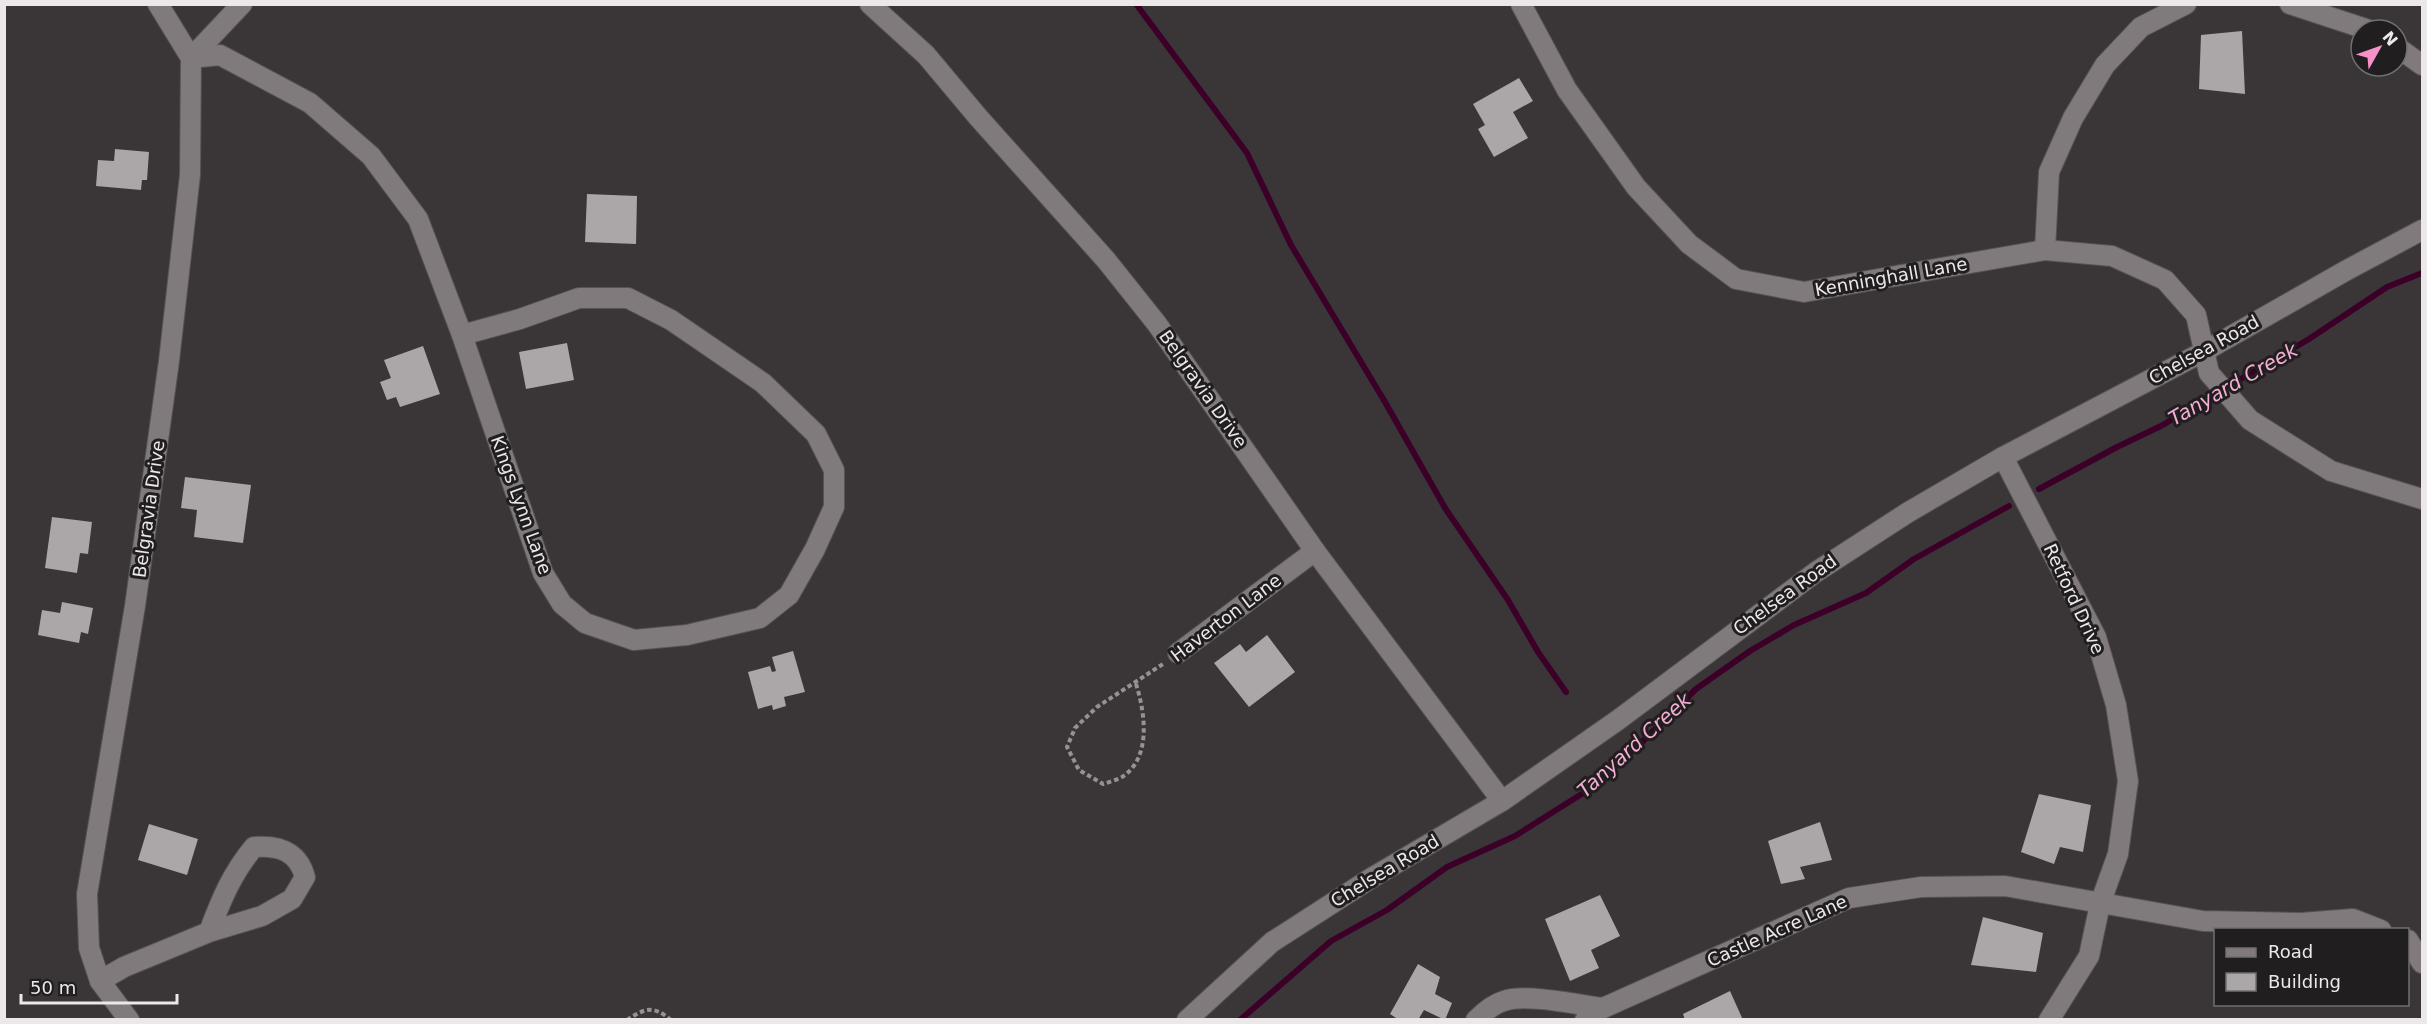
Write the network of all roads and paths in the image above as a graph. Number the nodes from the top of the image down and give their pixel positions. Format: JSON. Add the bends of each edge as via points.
{"nodes":[{"id":1,"x":158,"y":4,"type":"edge"},
{"id":2,"x":242,"y":4,"type":"edge"},
{"id":3,"x":870,"y":4,"type":"edge"},
{"id":4,"x":1521,"y":4,"type":"edge"},
{"id":5,"x":2186,"y":4,"type":"edge"},
{"id":6,"x":2290,"y":4,"type":"edge"},
{"id":7,"x":2349,"y":23,"type":"edge"},
{"id":8,"x":2409,"y":56,"type":"edge"},
{"id":9,"x":191,"y":57,"type":"junction"},
{"id":10,"x":2422,"y":65,"type":"edge"},
{"id":11,"x":2422,"y":230,"type":"edge"},
{"id":12,"x":2045,"y":250,"type":"junction"},
{"id":13,"x":462,"y":335,"type":"junction"},
{"id":14,"x":2203,"y":351,"type":"junction"},
{"id":15,"x":2003,"y":458,"type":"junction"},
{"id":16,"x":2422,"y":499,"type":"edge"},
{"id":17,"x":1315,"y":551,"type":"junction"},
{"id":18,"x":1178,"y":653,"type":"joint"},
{"id":19,"x":1136,"y":684,"type":"junction"},
{"id":20,"x":1502,"y":801,"type":"junction"},
{"id":21,"x":2100,"y":904,"type":"junction"},
{"id":22,"x":2375,"y":928,"type":"edge"},
{"id":23,"x":209,"y":932,"type":"junction"},
{"id":24,"x":2409,"y":942,"type":"edge"},
{"id":25,"x":2422,"y":963,"type":"edge"},
{"id":26,"x":100,"y":981,"type":"junction"},
{"id":27,"x":1603,"y":1008,"type":"junction"},
{"id":28,"x":129,"y":1020,"type":"edge"},
{"id":29,"x":627,"y":1020,"type":"edge"},
{"id":30,"x":670,"y":1020,"type":"edge"},
{"id":31,"x":1187,"y":1020,"type":"edge"},
{"id":32,"x":1476,"y":1020,"type":"edge"},
{"id":33,"x":1585,"y":1020,"type":"edge"},
{"id":34,"x":2049,"y":1020,"type":"edge"}],
"edges":[{"from":1,"to":9,"type":"street"},
{"from":2,"to":9,"type":"street"},
{"from":3,"to":17,"type":"street","name":"Belgravia Drive","via":[[926,54],[1106,260],[1211,398]]},
{"from":4,"to":12,"type":"street","name":"Kenninghall Lane","via":[[1567,90],[1636,188],[1689,244],[1736,279],[1803,292]]},
{"from":5,"to":12,"type":"street","via":[[2141,27],[2105,64],[2073,118],[2049,172]]},
{"from":6,"to":7,"type":"street"},
{"from":8,"to":10,"type":"street"},
{"from":9,"to":13,"type":"street","name":"Kings Lynn Lane","via":[[220,55],[310,103],[371,156],[418,219]]},
{"from":9,"to":26,"type":"street","name":"Belgravia Drive","via":[[190,175],[169,361],[135,606],[87,894],[88,948]]},
{"from":11,"to":14,"type":"street","name":"Chelsea Road"},
{"from":12,"to":14,"type":"street","name":"Kenninghall Lane","via":[[2112,256],[2165,280],[2196,315]]},
{"from":13,"to":13,"type":"street","name":"Kings Lynn Lane","via":[[579,298],[628,298],[671,320],[762,383],[816,434],[834,470],[834,507],[789,595],[760,618],[687,635],[634,640],[585,623],[562,604],[543,573]]},
{"from":14,"to":15,"type":"street","name":"Chelsea Road"},
{"from":14,"to":16,"type":"street","name":"Kenninghall Lane","via":[[2209,373],[2250,420],[2331,471]]},
{"from":15,"to":20,"type":"street","name":"Chelsea Road","via":[[1907,513],[1816,572]]},
{"from":15,"to":21,"type":"street","name":"Retford Drive","via":[[2096,637],[2116,705],[2128,781],[2118,854]]},
{"from":17,"to":18,"type":"street","name":"Haverton Lane"},
{"from":17,"to":20,"type":"street","name":"Belgravia Drive"},
{"from":18,"to":19,"type":"path","name":"Haverton Lane"},
{"from":19,"to":19,"type":"path","name":"Haverton Lane","via":[[1097,707],[1075,728],[1067,747],[1079,771],[1103,784],[1123,777],[1138,758],[1145,730]]},
{"from":20,"to":31,"type":"street","name":"Chelsea Road","via":[[1272,942]]},
{"from":21,"to":22,"type":"street","name":"Castle Acre Lane","via":[[2203,921],[2301,923],[2353,919]]},
{"from":21,"to":27,"type":"street","name":"Castle Acre Lane","via":[[2005,886],[1921,887],[1849,898]]},
{"from":21,"to":34,"type":"street","name":"Retford Drive","via":[[2089,956]]},
{"from":23,"to":23,"type":"street","via":[[262,916],[292,899],[305,877],[301,863],[270,846],[254,847],[227,885]]},
{"from":23,"to":26,"type":"street","via":[[123,967]]},
{"from":24,"to":25,"type":"street"},
{"from":26,"to":28,"type":"street","name":"Belgravia Drive"},
{"from":27,"to":32,"type":"street","via":[[1505,1000]]},
{"from":27,"to":33,"type":"street","name":"Castle Acre Lane"},
{"from":29,"to":30,"type":"path","via":[[642,1010],[660,1010]]}]}
